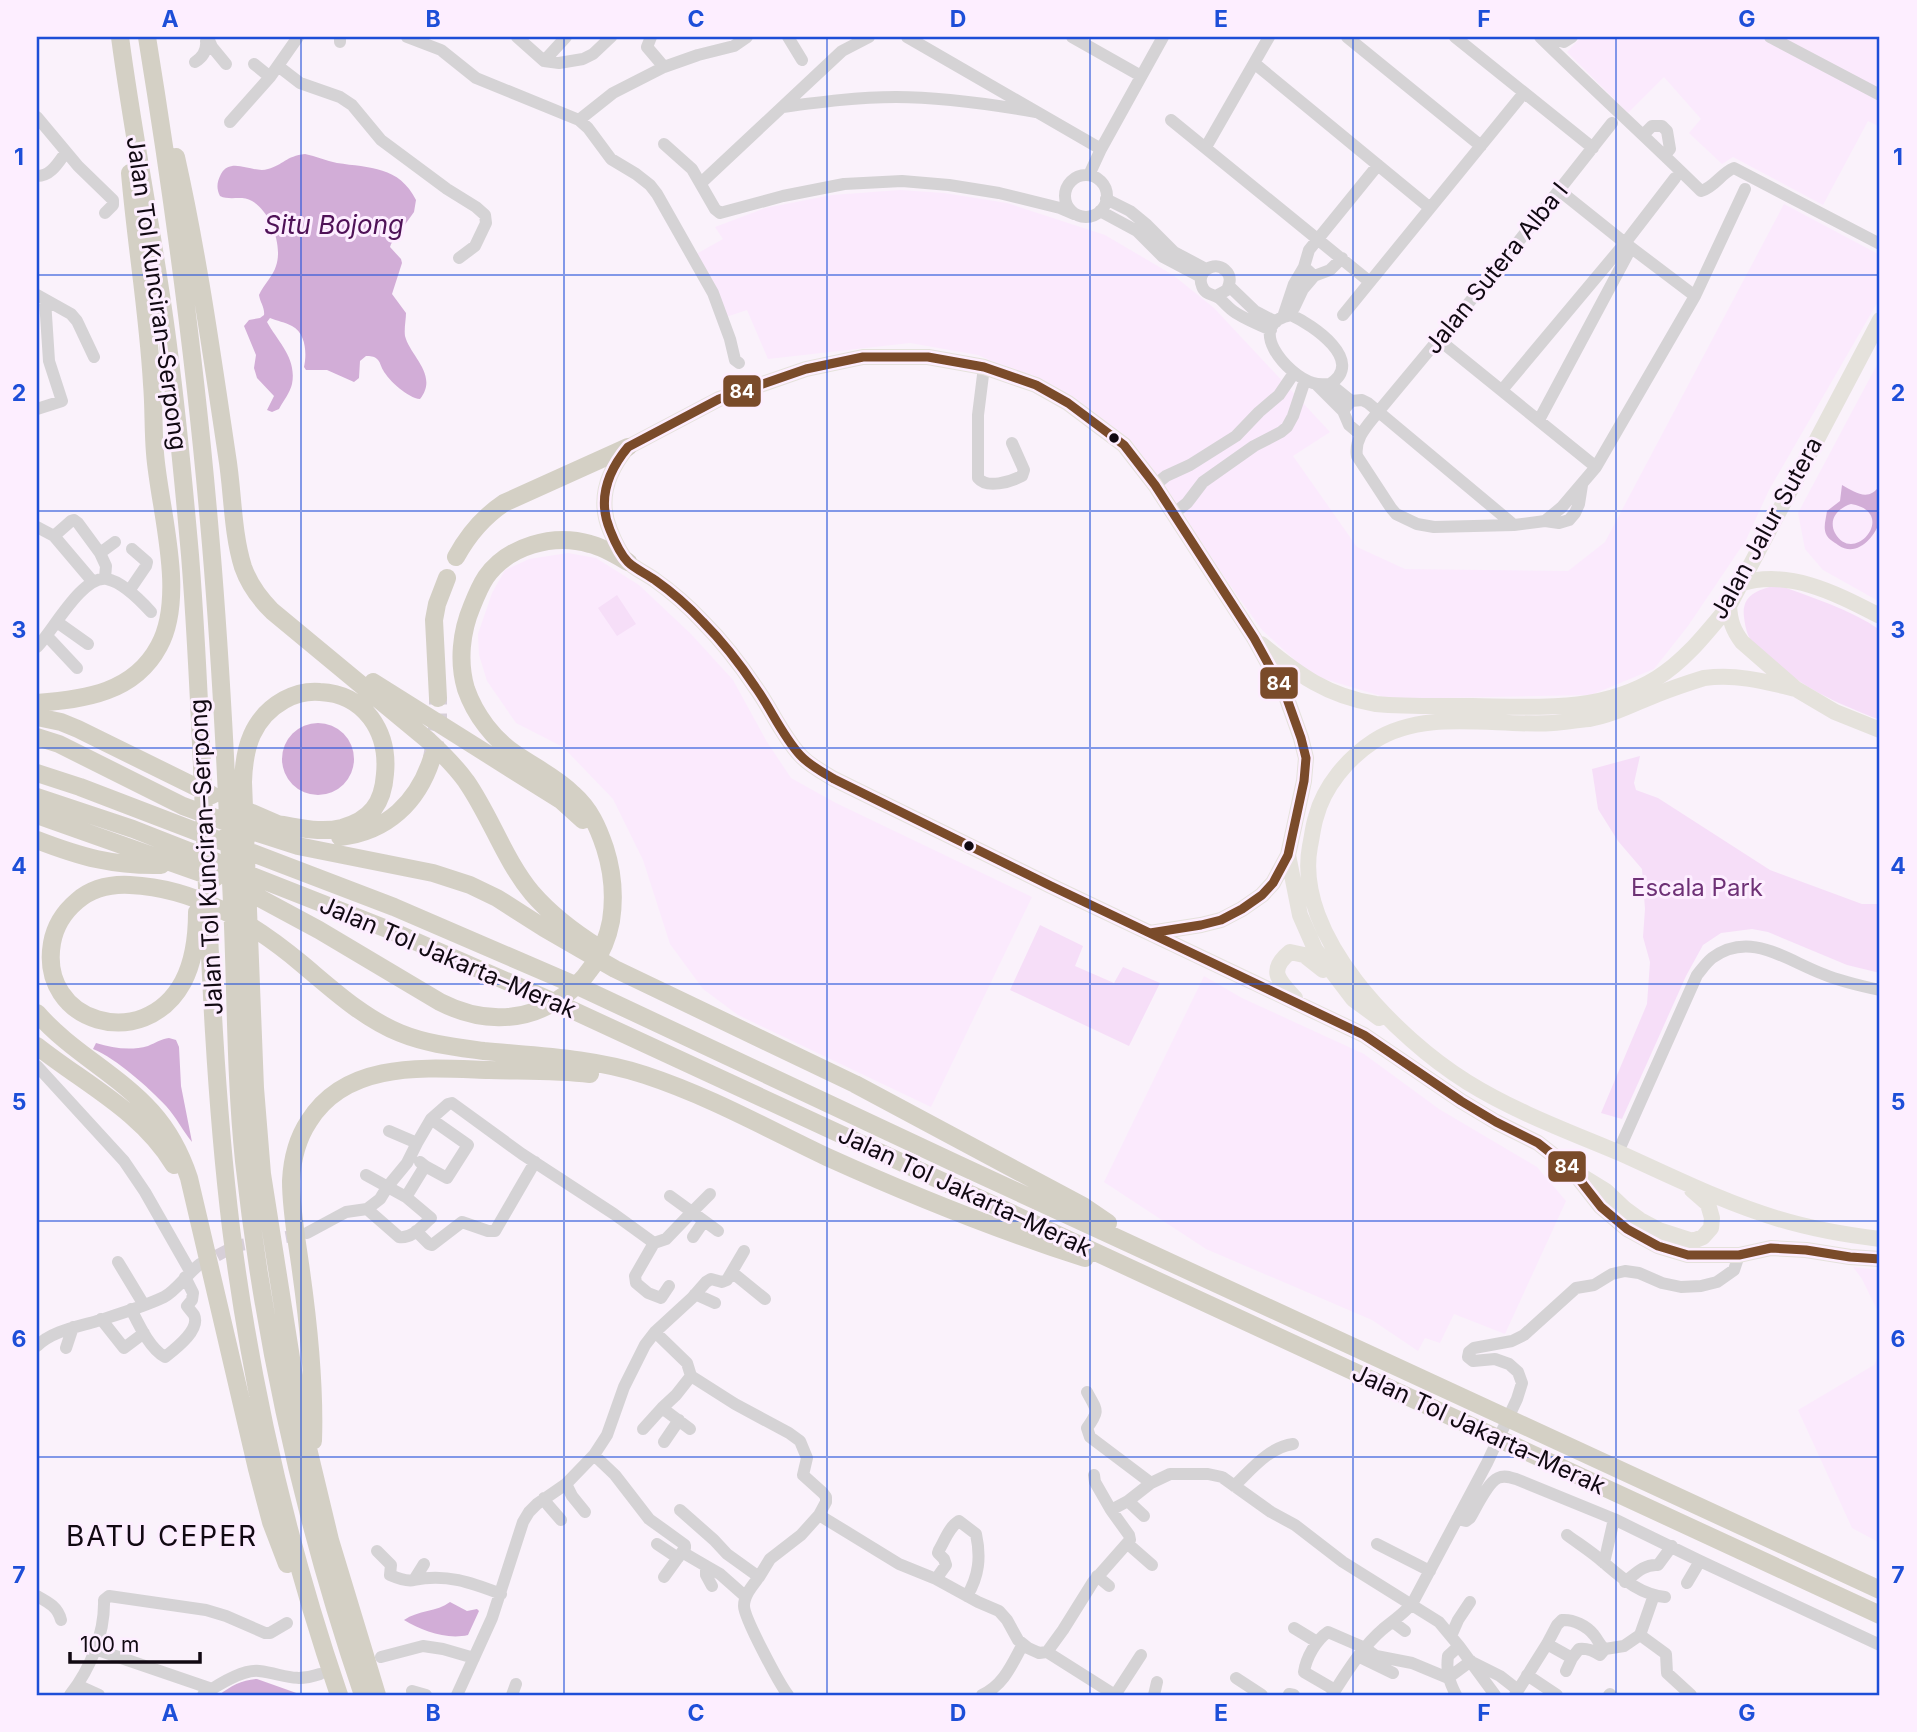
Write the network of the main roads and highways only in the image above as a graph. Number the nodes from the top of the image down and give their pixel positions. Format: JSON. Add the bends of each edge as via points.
{"nodes":[{"id":1,"x":147,"y":37,"type":"edge"},
{"id":2,"x":120,"y":42,"type":"edge"},
{"id":3,"x":153,"y":76,"type":"junction"},
{"id":4,"x":1880,"y":320,"type":"edge"},
{"id":5,"x":628,"y":446,"type":"junction"},
{"id":6,"x":456,"y":557,"type":"dead end"},
{"id":7,"x":628,"y":562,"type":"junction"},
{"id":8,"x":447,"y":578,"type":"dead end"},
{"id":9,"x":1740,"y":584,"type":"junction"},
{"id":10,"x":1728,"y":606,"type":"junction"},
{"id":11,"x":1880,"y":616,"type":"edge"},
{"id":12,"x":303,"y":637,"type":"junction"},
{"id":13,"x":1254,"y":638,"type":"junction"},
{"id":14,"x":1796,"y":689,"type":"junction"},
{"id":15,"x":438,"y":698,"type":"tunnel mouth"},
{"id":16,"x":37,"y":704,"type":"edge"},
{"id":17,"x":37,"y":717,"type":"edge"},
{"id":18,"x":1880,"y":730,"type":"edge"},
{"id":19,"x":37,"y":737,"type":"edge"},
{"id":20,"x":432,"y":758,"type":"tunnel mouth"},
{"id":21,"x":37,"y":773,"type":"edge"},
{"id":22,"x":37,"y":797,"type":"edge"},
{"id":23,"x":37,"y":815,"type":"edge"},
{"id":24,"x":278,"y":824,"type":"junction"},
{"id":25,"x":37,"y":840,"type":"edge"},
{"id":26,"x":604,"y":848,"type":"junction"},
{"id":27,"x":1288,"y":855,"type":"junction"},
{"id":28,"x":175,"y":865,"type":"junction"},
{"id":29,"x":202,"y":925,"type":"junction"},
{"id":30,"x":1150,"y":933,"type":"junction"},
{"id":31,"x":1353,"y":999,"type":"junction"},
{"id":32,"x":694,"y":1008,"type":"junction"},
{"id":33,"x":37,"y":1013,"type":"edge"},
{"id":34,"x":1320,"y":1014,"type":"junction"},
{"id":35,"x":1409,"y":1039,"type":"junction"},
{"id":36,"x":37,"y":1046,"type":"edge"},
{"id":37,"x":673,"y":1085,"type":"junction"},
{"id":38,"x":1572,"y":1170,"type":"junction"},
{"id":39,"x":1682,"y":1181,"type":"junction"},
{"id":40,"x":195,"y":1205,"type":"junction"},
{"id":41,"x":1880,"y":1239,"type":"edge"},
{"id":42,"x":1155,"y":1254,"type":"junction"},
{"id":43,"x":1880,"y":1259,"type":"edge"},
{"id":44,"x":1162,"y":1283,"type":"junction"},
{"id":45,"x":313,"y":1461,"type":"junction"},
{"id":46,"x":1880,"y":1590,"type":"edge"},
{"id":47,"x":1880,"y":1615,"type":"edge"},
{"id":48,"x":325,"y":1672,"type":"junction"},
{"id":49,"x":339,"y":1695,"type":"edge"},
{"id":50,"x":363,"y":1695,"type":"edge"},
{"id":51,"x":377,"y":1695,"type":"edge"}],
"edges":[{"from":1,"to":3,"type":"highway"},
{"from":2,"to":16,"type":"highway","via":[[155,454],[170,566],[170,608],[159,648],[129,681],[90,697]]},
{"from":2,"to":29,"type":"highway","name":"Jalan Tol Kunciran–Serpong","via":[[169,352],[190,555],[201,772]]},
{"from":3,"to":12,"type":"highway","via":[[176,159],[202,298],[243,567],[262,602]]},
{"from":3,"to":50,"type":"highway","via":[[208,508],[235,1035],[254,1242],[289,1436],[310,1523]]},
{"from":4,"to":9,"type":"main road","name":"Jalan Jalur Sutera"},
{"from":5,"to":6,"type":"highway","via":[[504,503],[474,529]]},
{"from":5,"to":7,"type":"main road","via":[[611,472],[604,499],[609,526]]},
{"from":5,"to":13,"type":"main road","name":"Jalan Jalur Sutera","via":[[719,399],[806,369],[863,357],[928,357],[984,367],[1037,385],[1124,445]]},
{"from":7,"to":26,"type":"highway","via":[[573,540],[548,541],[514,552],[481,586],[462,649],[467,689],[487,727],[510,750],[580,800],[593,817]]},
{"from":7,"to":30,"type":"main road","via":[[708,627],[757,688],[798,753],[819,771]]},
{"from":8,"to":15,"type":"highway","via":[[434,620]]},
{"from":9,"to":10,"type":"main road","name":"Jalan Jalur Sutera"},
{"from":9,"to":11,"type":"main road","via":[[1780,578],[1843,596]]},
{"from":10,"to":13,"type":"main road","name":"Jalan Jalur Sutera","via":[[1703,638],[1657,678],[1600,702],[1552,706],[1367,702],[1314,684]]},
{"from":10,"to":14,"type":"main road","via":[[1731,625],[1742,642]]},
{"from":12,"to":26,"type":"highway","via":[[562,801],[582,818]]},
{"from":12,"to":32,"type":"highway","via":[[450,762],[476,797],[513,866],[547,909],[594,945]]},
{"from":13,"to":27,"type":"main road","name":"Jalan Jalur Sutera","via":[[1286,696],[1304,748],[1306,768]]},
{"from":14,"to":18,"type":"main road","via":[[1835,712]]},
{"from":14,"to":35,"type":"main road","via":[[1742,676],[1704,678],[1594,718],[1553,723],[1426,724],[1393,731],[1359,753],[1340,771],[1316,815],[1310,883],[1314,905],[1335,949],[1381,1012]]},
{"from":17,"to":24,"type":"highway","via":[[78,729]]},
{"from":19,"to":32,"type":"highway","via":[[159,796],[237,827],[298,846],[459,880],[615,969]]},
{"from":20,"to":24,"type":"highway","via":[[406,806],[378,827],[357,835],[329,837]]},
{"from":21,"to":42,"type":"highway","name":"Jalan Tol Jakarta–Merak","via":[[394,907],[582,988]]},
{"from":22,"to":44,"type":"highway","name":"Jalan Tol Jakarta–Merak","via":[[133,829],[387,929]]},
{"from":23,"to":28,"type":"highway"},
{"from":24,"to":45,"type":"highway","via":[[340,829],[358,822],[378,804],[386,761],[382,736],[372,718],[353,701],[332,693],[308,692],[289,697],[268,711],[252,732],[243,782],[262,1174],[296,1392]]},
{"from":25,"to":28,"type":"highway","via":[[104,862]]},
{"from":26,"to":28,"type":"highway","via":[[614,901],[608,933],[594,963],[557,1001],[505,1017],[450,1007],[242,889]]},
{"from":27,"to":30,"type":"main road","name":"Jalan Jalur Sutera","via":[[1273,883],[1242,909],[1221,920]]},
{"from":27,"to":31,"type":"main road","via":[[1307,933]]},
{"from":29,"to":37,"type":"highway","via":[[183,981],[170,1000],[143,1018],[116,1024],[96,1019],[72,1004],[55,978],[51,948],[55,930],[78,900],[111,886],[151,887],[196,899],[242,921],[355,1007],[404,1035],[441,1046],[591,1062]]},
{"from":29,"to":48,"type":"highway","name":"Jalan Tol Kunciran–Serpong","via":[[225,1169],[248,1342]]},
{"from":30,"to":34,"type":"main road"},
{"from":31,"to":34,"type":"main road","via":[[1304,955],[1290,952],[1280,960],[1279,981],[1299,1002]]},
{"from":31,"to":35,"type":"main road"},
{"from":32,"to":42,"type":"highway","via":[[879,1097],[1083,1206]]},
{"from":33,"to":40,"type":"highway","via":[[152,1112],[181,1158]]},
{"from":34,"to":38,"type":"main road","via":[[1364,1035],[1461,1101],[1538,1143]]},
{"from":35,"to":39,"type":"main road","via":[[1487,1094]]},
{"from":36,"to":40,"type":"highway","via":[[145,1126],[166,1151]]},
{"from":37,"to":44,"type":"highway","via":[[889,1184],[1040,1243]]},
{"from":37,"to":45,"type":"highway","via":[[576,1072],[412,1069],[356,1080],[324,1101],[299,1140],[291,1181],[312,1362]]},
{"from":38,"to":39,"type":"main road","via":[[1640,1220],[1692,1241],[1711,1228],[1712,1217],[1708,1204]]},
{"from":38,"to":43,"type":"main road","via":[[1601,1207],[1627,1229],[1688,1255],[1739,1255],[1771,1248]]},
{"from":39,"to":41,"type":"main road","via":[[1775,1219]]},
{"from":40,"to":48,"type":"highway","via":[[264,1497]]},
{"from":42,"to":46,"type":"highway","name":"Jalan Tol Jakarta–Merak"},
{"from":44,"to":47,"type":"highway","name":"Jalan Tol Jakarta–Merak"},
{"from":45,"to":51,"type":"highway","via":[[330,1540]]},
{"from":48,"to":49,"type":"highway"}]}
